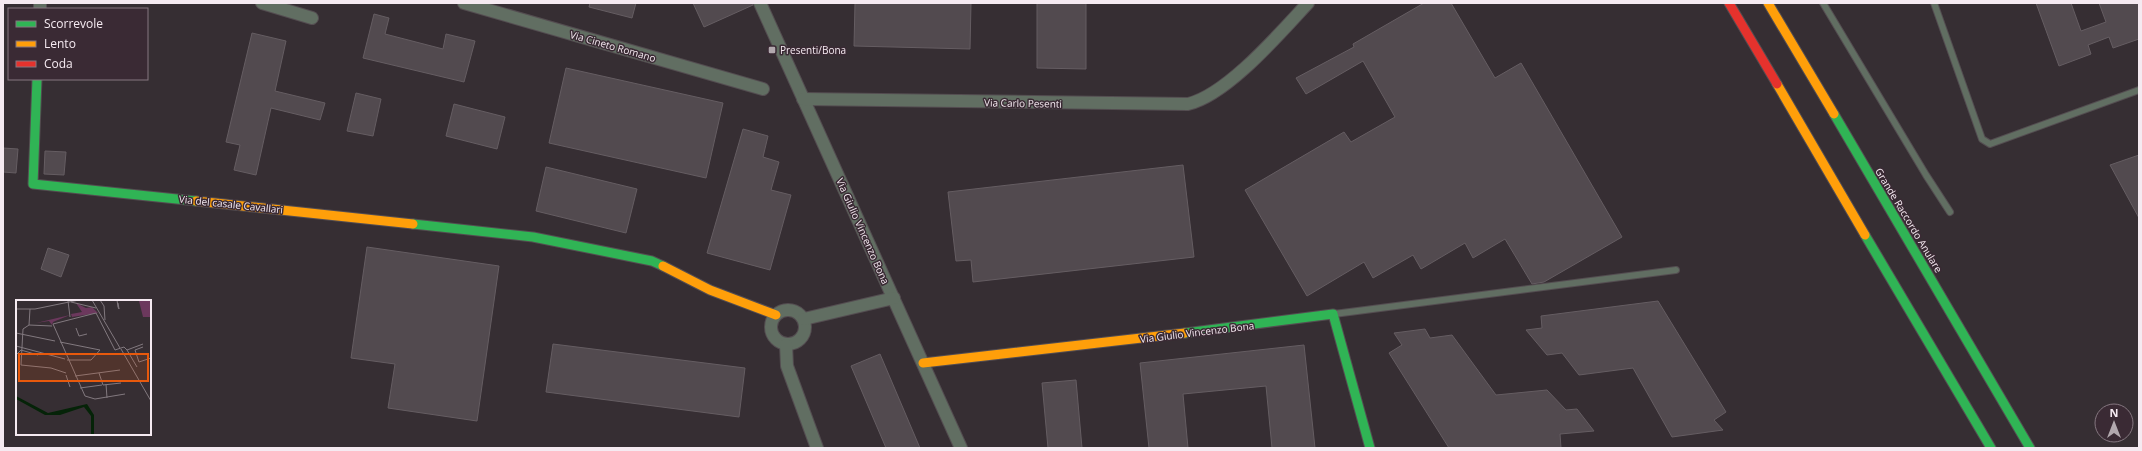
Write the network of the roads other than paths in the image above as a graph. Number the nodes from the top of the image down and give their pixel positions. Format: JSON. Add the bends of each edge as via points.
{"nodes":[{"id":1,"x":262,"y":3,"type":"edge"},
{"id":2,"x":464,"y":3,"type":"edge"},
{"id":3,"x":760,"y":3,"type":"edge"},
{"id":4,"x":1308,"y":3,"type":"edge"},
{"id":5,"x":1729,"y":3,"type":"edge"},
{"id":6,"x":1768,"y":3,"type":"edge"},
{"id":7,"x":1822,"y":3,"type":"edge"},
{"id":8,"x":1934,"y":3,"type":"edge"},
{"id":9,"x":312,"y":18,"type":"dead end"},
{"id":10,"x":37,"y":80,"type":"edge"},
{"id":11,"x":763,"y":89,"type":"dead end"},
{"id":12,"x":2139,"y":90,"type":"edge"},
{"id":13,"x":804,"y":99,"type":"junction"},
{"id":14,"x":1950,"y":212,"type":"dead end"},
{"id":15,"x":1676,"y":270,"type":"dead end"},
{"id":16,"x":894,"y":298,"type":"junction"},
{"id":17,"x":1333,"y":314,"type":"junction"},
{"id":18,"x":776,"y":315,"type":"junction"},
{"id":19,"x":804,"y":319,"type":"junction"},
{"id":20,"x":786,"y":345,"type":"junction"},
{"id":21,"x":923,"y":363,"type":"junction"},
{"id":22,"x":817,"y":448,"type":"edge"},
{"id":23,"x":961,"y":448,"type":"edge"},
{"id":24,"x":1370,"y":448,"type":"edge"},
{"id":25,"x":1991,"y":448,"type":"edge"},
{"id":26,"x":2030,"y":448,"type":"edge"}],
"edges":[{"from":1,"to":9,"type":"street"},
{"from":2,"to":11,"type":"street","name":"Via Cineto Romano"},
{"from":3,"to":13,"type":"street"},
{"from":4,"to":13,"type":"street","name":"Via Carlo Pesenti","via":[[1222,88],[1206,98],[1188,104]]},
{"from":5,"to":25,"type":"main road"},
{"from":6,"to":26,"type":"main road","name":"Grande Raccordo Anulare"},
{"from":7,"to":14,"type":"lane"},
{"from":8,"to":12,"type":"lane","via":[[1982,139],[1990,144]]},
{"from":10,"to":18,"type":"main road","name":"Via del casale Cavallari","via":[[33,184],[533,237],[652,261],[710,290]]},
{"from":13,"to":16,"type":"street","name":"Via Giulio Vincenzo Bona"},
{"from":15,"to":17,"type":"lane"},
{"from":16,"to":19,"type":"street"},
{"from":16,"to":21,"type":"street","name":"Via Giulio Vincenzo Bona"},
{"from":17,"to":21,"type":"main road","name":"Via Giulio Vincenzo Bona","via":[[1104,344]]},
{"from":17,"to":24,"type":"main road"},
{"from":18,"to":19,"type":"street","via":[[791,310]]},
{"from":18,"to":20,"type":"street","via":[[771,325],[773,335]]},
{"from":19,"to":20,"type":"street","via":[[806,330],[801,339]]},
{"from":20,"to":22,"type":"street","via":[[787,366]]},
{"from":21,"to":23,"type":"street","name":"Via Giulio Vincenzo Bona"}]}
